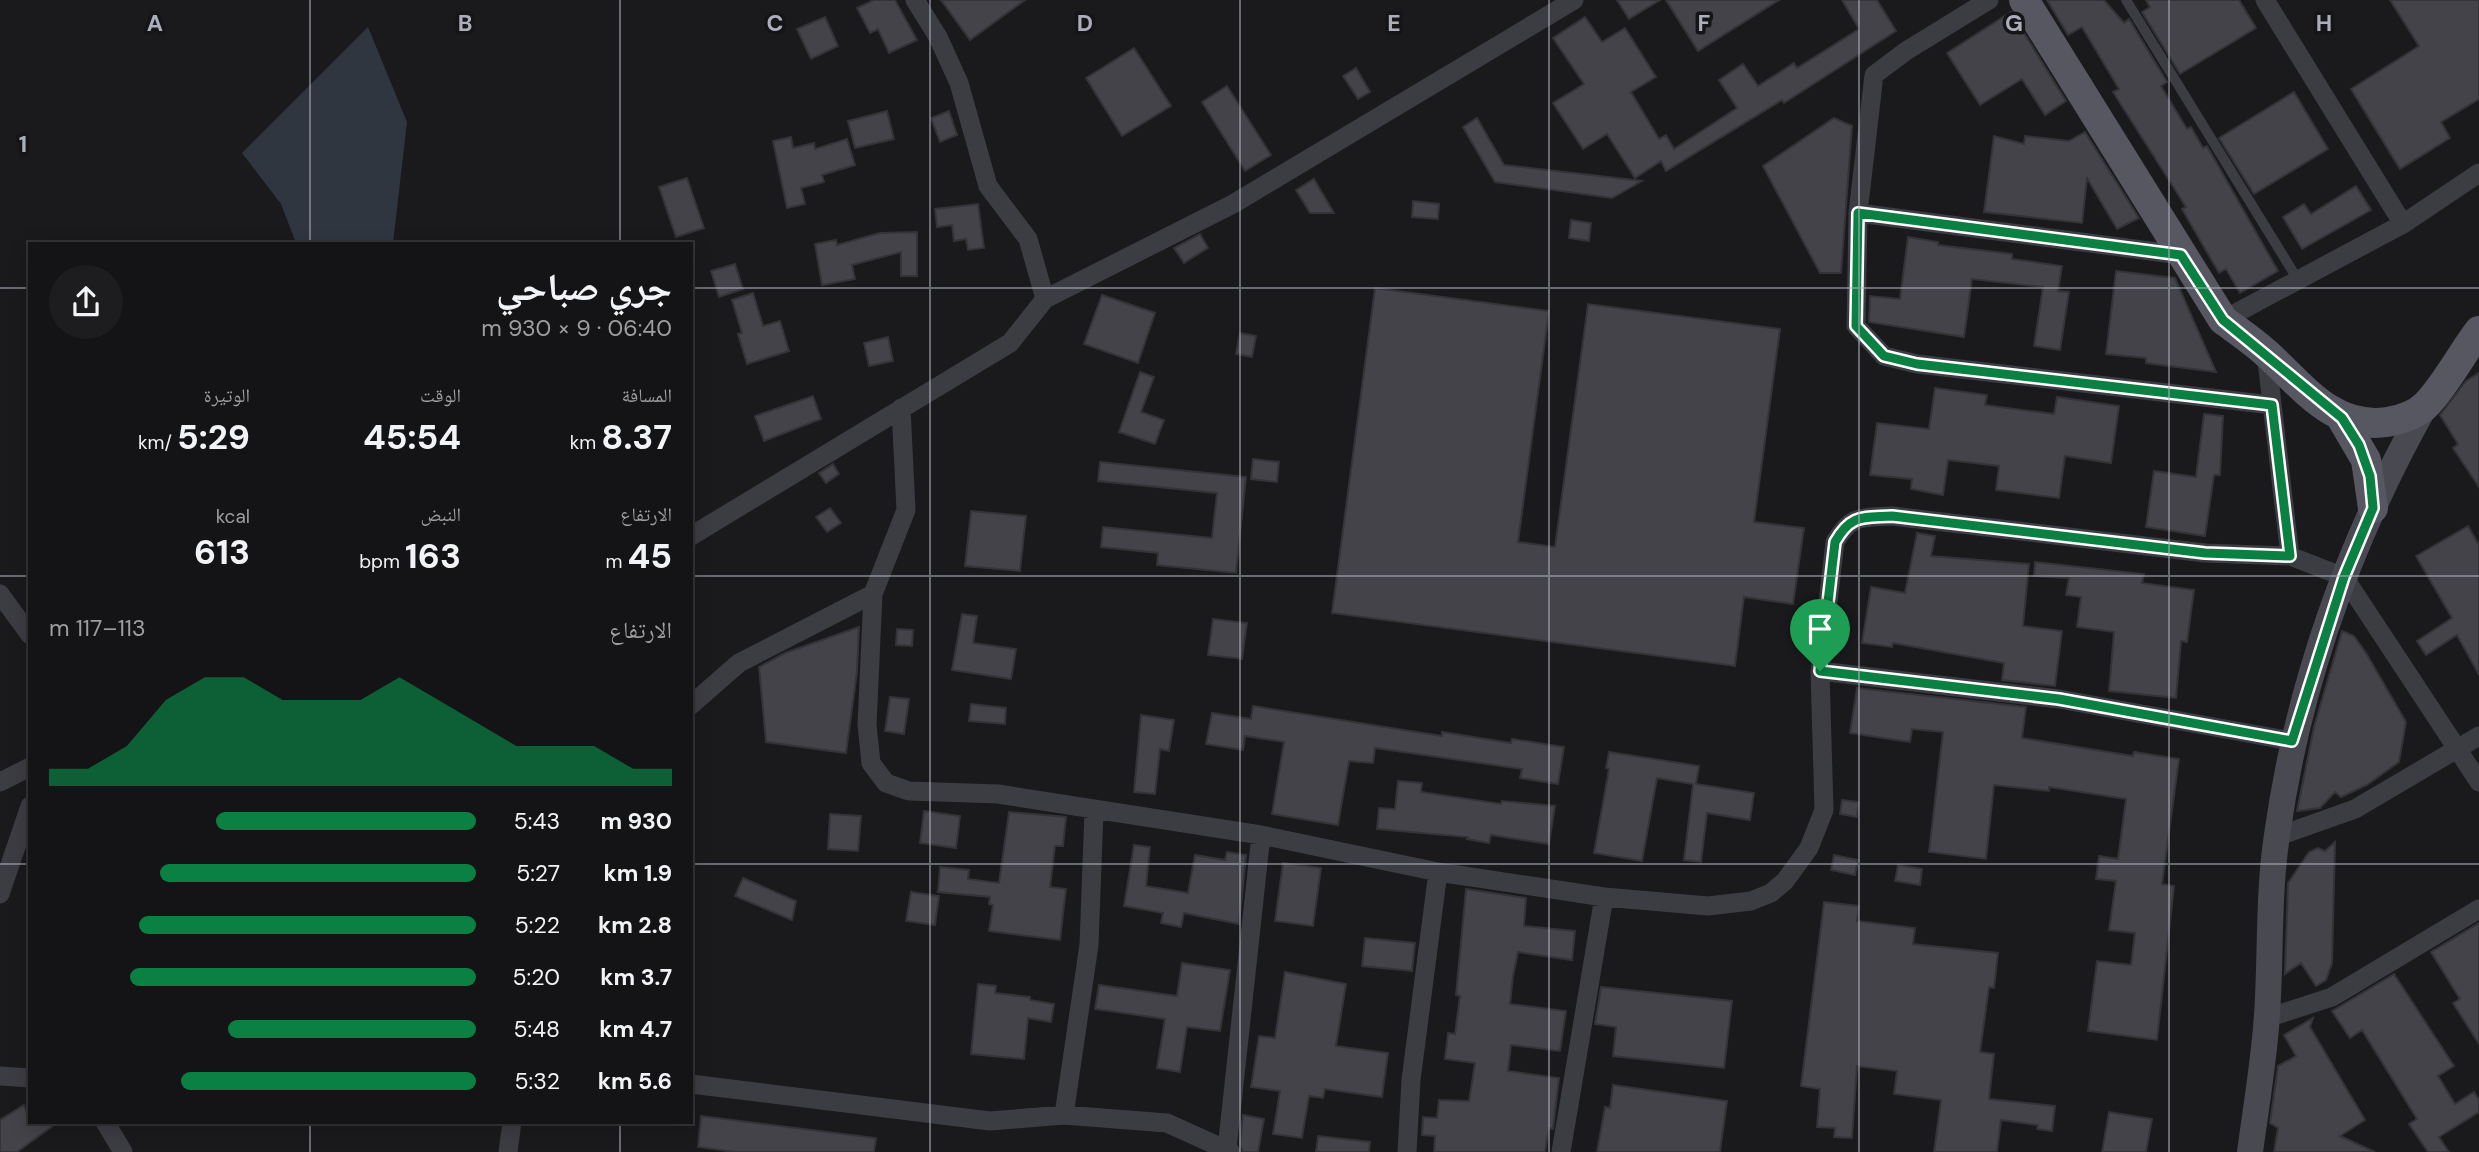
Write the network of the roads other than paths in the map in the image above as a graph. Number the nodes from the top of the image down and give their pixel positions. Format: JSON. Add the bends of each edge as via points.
{"nodes":[{"id":1,"x":915,"y":0,"type":"edge"},
{"id":2,"x":1574,"y":0,"type":"edge"},
{"id":3,"x":1989,"y":0,"type":"edge"},
{"id":4,"x":2024,"y":0,"type":"edge"},
{"id":5,"x":2126,"y":0,"type":"edge"},
{"id":6,"x":2265,"y":0,"type":"edge"},
{"id":7,"x":2479,"y":173,"type":"edge"},
{"id":8,"x":1858,"y":213,"type":"junction"},
{"id":9,"x":2403,"y":224,"type":"junction"},
{"id":10,"x":2181,"y":255,"type":"junction"},
{"id":11,"x":2298,"y":280,"type":"junction"},
{"id":12,"x":1045,"y":299,"type":"junction"},
{"id":13,"x":2223,"y":320,"type":"junction"},
{"id":14,"x":2479,"y":331,"type":"edge"},
{"id":15,"x":2266,"y":354,"type":"junction"},
{"id":16,"x":2272,"y":405,"type":"junction"},
{"id":17,"x":2426,"y":405,"type":"junction"},
{"id":18,"x":901,"y":408,"type":"junction"},
{"id":19,"x":2342,"y":418,"type":"junction"},
{"id":20,"x":2373,"y":508,"type":"junction"},
{"id":21,"x":693,"y":535,"type":"edge"},
{"id":22,"x":2290,"y":556,"type":"junction"},
{"id":23,"x":2344,"y":577,"type":"junction"},
{"id":24,"x":0,"y":593,"type":"edge"},
{"id":25,"x":873,"y":594,"type":"junction"},
{"id":26,"x":28,"y":632,"type":"edge"},
{"id":27,"x":1820,"y":671,"type":"junction"},
{"id":28,"x":693,"y":703,"type":"edge"},
{"id":29,"x":2479,"y":736,"type":"edge"},
{"id":30,"x":2292,"y":741,"type":"junction"},
{"id":31,"x":2459,"y":748,"type":"junction"},
{"id":32,"x":28,"y":768,"type":"edge"},
{"id":33,"x":0,"y":782,"type":"edge"},
{"id":34,"x":2479,"y":782,"type":"edge"},
{"id":35,"x":1094,"y":811,"type":"junction"},
{"id":36,"x":28,"y":812,"type":"edge"},
{"id":37,"x":1261,"y":835,"type":"junction"},
{"id":38,"x":2276,"y":838,"type":"junction"},
{"id":39,"x":1438,"y":872,"type":"junction"},
{"id":40,"x":0,"y":894,"type":"edge"},
{"id":41,"x":1604,"y":897,"type":"junction"},
{"id":42,"x":2479,"y":909,"type":"edge"},
{"id":43,"x":2267,"y":1018,"type":"junction"},
{"id":44,"x":0,"y":1076,"type":"edge"},
{"id":45,"x":28,"y":1078,"type":"edge"},
{"id":46,"x":693,"y":1084,"type":"edge"},
{"id":47,"x":1064,"y":1115,"type":"junction"},
{"id":48,"x":106,"y":1124,"type":"edge"},
{"id":49,"x":512,"y":1124,"type":"edge"},
{"id":50,"x":1229,"y":1151,"type":"edge"},
{"id":51,"x":123,"y":1152,"type":"edge"},
{"id":52,"x":508,"y":1152,"type":"edge"},
{"id":53,"x":1407,"y":1152,"type":"edge"},
{"id":54,"x":1561,"y":1152,"type":"edge"},
{"id":55,"x":2250,"y":1152,"type":"edge"}],
"edges":[{"from":1,"to":12,"type":"street","via":[[959,83],[988,186],[1028,239]]},
{"from":2,"to":12,"type":"street","via":[[1233,204]]},
{"from":3,"to":8,"type":"street","via":[[1874,75]]},
{"from":4,"to":10,"type":"main road"},
{"from":5,"to":11,"type":"lane"},
{"from":6,"to":9,"type":"street"},
{"from":7,"to":9,"type":"street"},
{"from":8,"to":10,"type":"street"},
{"from":8,"to":16,"type":"street","via":[[1856,326],[1884,356],[1917,364]]},
{"from":9,"to":11,"type":"street"},
{"from":10,"to":13,"type":"main road"},
{"from":11,"to":13,"type":"street"},
{"from":12,"to":18,"type":"street","via":[[1010,343]]},
{"from":13,"to":15,"type":"main road"},
{"from":14,"to":17,"type":"main road"},
{"from":15,"to":16,"type":"street"},
{"from":15,"to":19,"type":"main road"},
{"from":16,"to":22,"type":"street"},
{"from":17,"to":19,"type":"main road","via":[[2394,421],[2376,424]]},
{"from":17,"to":20,"type":"street"},
{"from":18,"to":21,"type":"street"},
{"from":18,"to":25,"type":"street","via":[[906,510]]},
{"from":19,"to":20,"type":"main road","via":[[2365,460]]},
{"from":20,"to":23,"type":"street"},
{"from":22,"to":23,"type":"street"},
{"from":22,"to":27,"type":"street","via":[[2205,553],[1892,516],[1857,518],[1835,542]]},
{"from":23,"to":30,"type":"street"},
{"from":23,"to":31,"type":"street"},
{"from":24,"to":26,"type":"street"},
{"from":25,"to":28,"type":"street","via":[[739,663]]},
{"from":25,"to":35,"type":"street","via":[[867,725],[871,763],[886,783],[909,791],[998,794]]},
{"from":27,"to":30,"type":"street","via":[[2059,699]]},
{"from":27,"to":41,"type":"street","via":[[1824,810],[1809,848],[1785,881],[1751,901],[1708,906]]},
{"from":29,"to":31,"type":"street"},
{"from":30,"to":38,"type":"street"},
{"from":31,"to":34,"type":"street"},
{"from":31,"to":38,"type":"street","via":[[2355,809]]},
{"from":32,"to":33,"type":"street"},
{"from":35,"to":37,"type":"street"},
{"from":35,"to":47,"type":"street","via":[[1089,945]]},
{"from":36,"to":40,"type":"street"},
{"from":37,"to":39,"type":"street"},
{"from":37,"to":50,"type":"street"},
{"from":38,"to":43,"type":"street"},
{"from":39,"to":41,"type":"street"},
{"from":39,"to":53,"type":"street"},
{"from":41,"to":54,"type":"street"},
{"from":42,"to":43,"type":"street","via":[[2332,997]]},
{"from":43,"to":55,"type":"street"},
{"from":44,"to":45,"type":"street"},
{"from":46,"to":47,"type":"street","via":[[990,1121]]},
{"from":47,"to":50,"type":"street","via":[[1167,1123]]},
{"from":48,"to":51,"type":"street"},
{"from":49,"to":52,"type":"street"}]}
